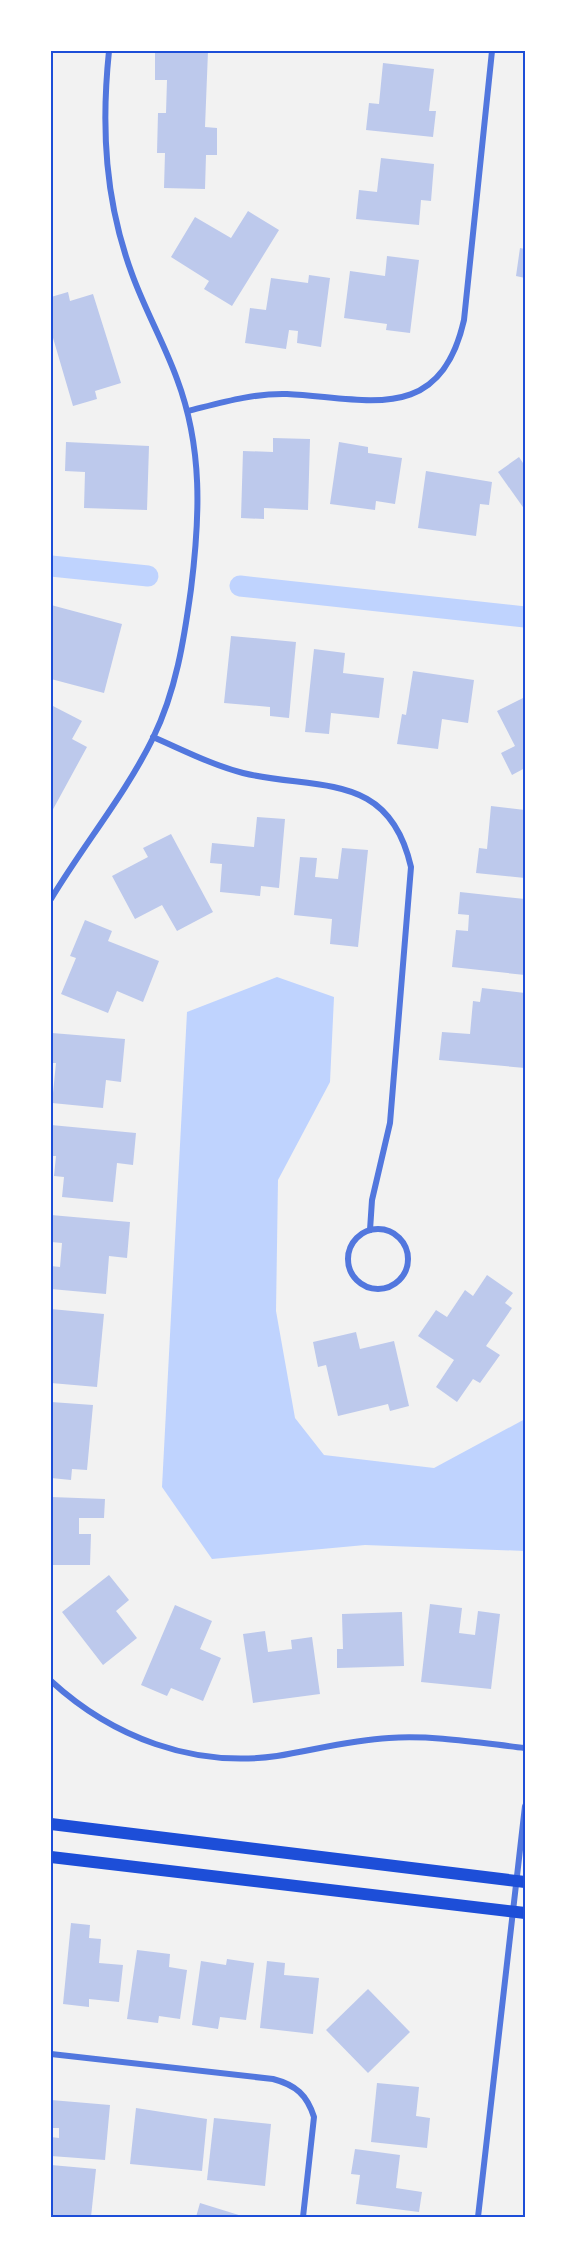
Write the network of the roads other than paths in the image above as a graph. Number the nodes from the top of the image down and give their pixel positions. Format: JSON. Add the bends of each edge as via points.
{"nodes":[{"id":1,"x":109,"y":51,"type":"edge"},
{"id":2,"x":492,"y":51,"type":"edge"},
{"id":3,"x":188,"y":411,"type":"junction"},
{"id":4,"x":153,"y":737,"type":"junction"},
{"id":5,"x":51,"y":899,"type":"edge"},
{"id":6,"x":370,"y":1230,"type":"junction"},
{"id":7,"x":51,"y":1681,"type":"edge"},
{"id":8,"x":525,"y":1748,"type":"edge"},
{"id":9,"x":525,"y":1806,"type":"edge"},
{"id":10,"x":51,"y":1824,"type":"edge"},
{"id":11,"x":51,"y":1857,"type":"edge"},
{"id":12,"x":520,"y":1881,"type":"edge"},
{"id":13,"x":519,"y":1912,"type":"edge"},
{"id":14,"x":51,"y":2055,"type":"edge"},
{"id":15,"x":303,"y":2217,"type":"edge"},
{"id":16,"x":477,"y":2217,"type":"edge"}],
"edges":[{"from":1,"to":3,"type":"street","via":[[104,143],[118,232]]},
{"from":2,"to":3,"type":"street","via":[[464,320],[460,340],[437,375],[421,388],[382,402],[266,395]]},
{"from":3,"to":4,"type":"street","via":[[198,482],[198,532],[185,637],[175,680]]},
{"from":4,"to":5,"type":"street","via":[[131,779]]},
{"from":4,"to":6,"type":"street","via":[[242,773],[348,789],[384,811],[406,846],[411,867],[390,1124],[372,1200]]},
{"from":6,"to":6,"type":"street","via":[[351,1245],[348,1264],[352,1274],[367,1287],[387,1287],[406,1271],[406,1247],[390,1231]]},
{"from":7,"to":8,"type":"street","via":[[124,1732],[166,1748],[210,1756],[254,1758],[391,1738],[436,1738]]},
{"from":9,"to":12,"type":"street"},
{"from":10,"to":12,"type":"main road"},
{"from":11,"to":13,"type":"main road"},
{"from":12,"to":13,"type":"street"},
{"from":13,"to":16,"type":"street"},
{"from":14,"to":15,"type":"street","via":[[288,2083],[300,2092],[314,2117]]}]}
